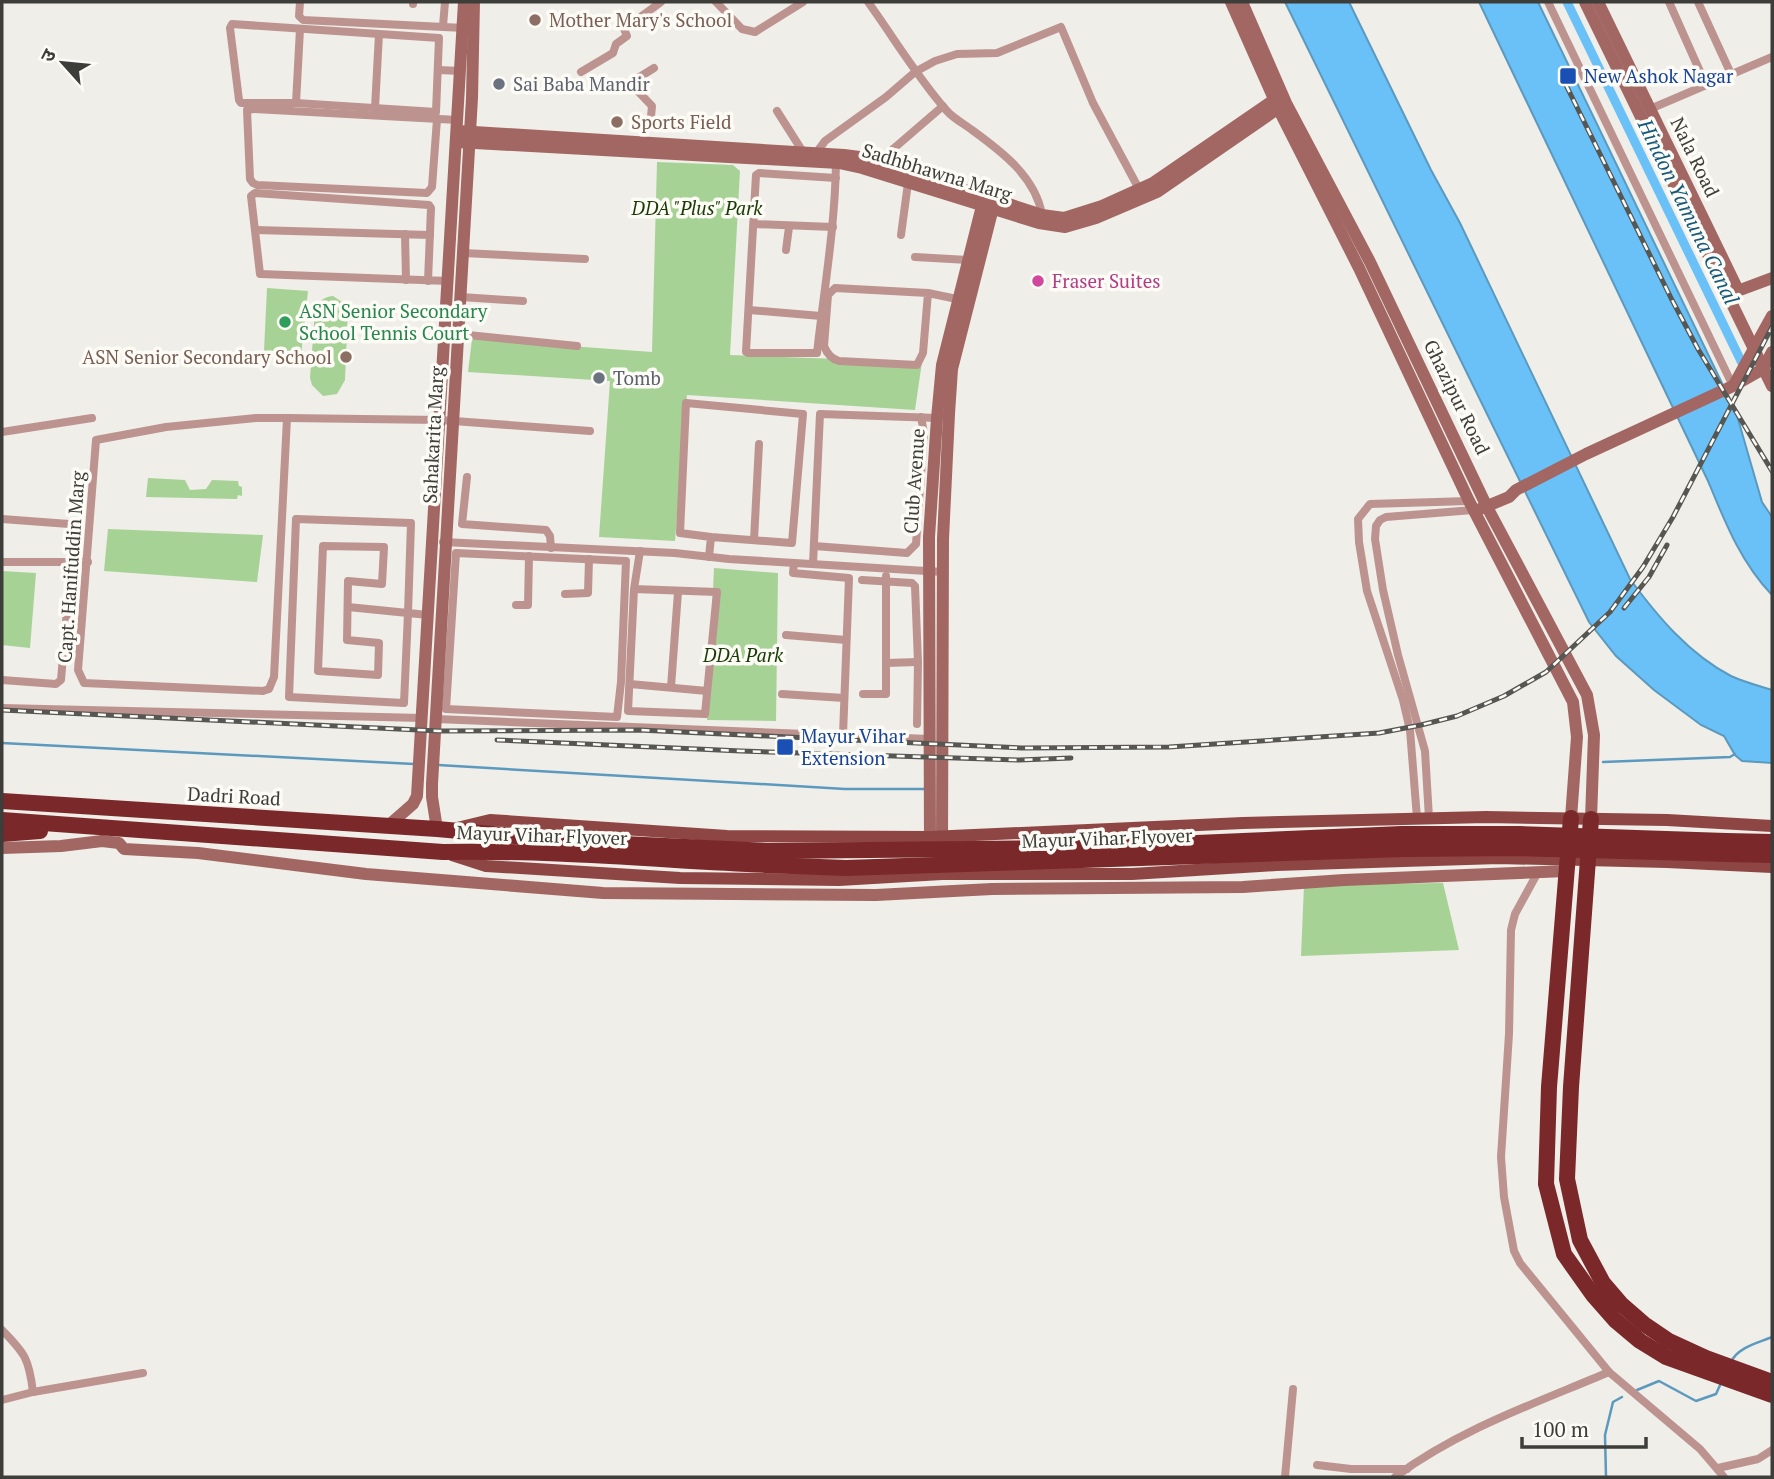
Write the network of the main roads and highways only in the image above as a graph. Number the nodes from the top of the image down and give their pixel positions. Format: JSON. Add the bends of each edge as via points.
{"nodes":[{"id":1,"x":2,"y":799,"type":"edge"},
{"id":2,"x":1571,"y":818,"type":"junction"},
{"id":3,"x":1591,"y":819,"type":"junction"},
{"id":4,"x":2,"y":820,"type":"edge"},
{"id":5,"x":1667,"y":820,"type":"junction"},
{"id":6,"x":102,"y":826,"type":"junction"},
{"id":7,"x":1772,"y":826,"type":"edge"},
{"id":8,"x":442,"y":829,"type":"junction"},
{"id":9,"x":2,"y":834,"type":"edge"},
{"id":10,"x":837,"y":836,"type":"junction"},
{"id":11,"x":1772,"y":842,"type":"edge"},
{"id":12,"x":443,"y":852,"type":"junction"},
{"id":13,"x":1772,"y":855,"type":"edge"},
{"id":14,"x":1589,"y":862,"type":"junction"},
{"id":15,"x":1668,"y":862,"type":"junction"},
{"id":16,"x":1566,"y":866,"type":"junction"},
{"id":17,"x":1772,"y":867,"type":"edge"},
{"id":18,"x":839,"y":880,"type":"junction"},
{"id":19,"x":1704,"y":1365,"type":"junction"},
{"id":20,"x":1749,"y":1380,"type":"junction"},
{"id":21,"x":1772,"y":1382,"type":"edge"},
{"id":22,"x":1772,"y":1395,"type":"edge"}],
"edges":[{"from":1,"to":8,"type":"highway","name":"Dadri Road","via":[[125,811]]},
{"from":2,"to":3,"type":"main road"},
{"from":2,"to":10,"type":"main road","via":[[1423,818]]},
{"from":2,"to":16,"type":"highway"},
{"from":3,"to":5,"type":"main road"},
{"from":3,"to":14,"type":"highway"},
{"from":4,"to":6,"type":"highway"},
{"from":5,"to":7,"type":"main road"},
{"from":5,"to":15,"type":"main road","via":[[1653,829],[1648,843],[1655,855]]},
{"from":6,"to":9,"type":"highway"},
{"from":6,"to":12,"type":"highway","name":"Dadri Road"},
{"from":8,"to":10,"type":"main road","via":[[490,820],[727,836]]},
{"from":8,"to":11,"type":"highway","name":"Mayur Vihar Flyover","bridge":true,"via":[[767,851],[1080,848],[1415,834]]},
{"from":10,"to":18,"type":"main road","via":[[855,855],[852,867]]},
{"from":12,"to":13,"type":"highway","name":"Mayur Vihar Flyover","bridge":true,"via":[[516,851],[846,868],[1403,849]]},
{"from":12,"to":18,"type":"main road","via":[[486,866],[680,878]]},
{"from":14,"to":15,"type":"main road"},
{"from":14,"to":16,"type":"main road"},
{"from":14,"to":19,"type":"highway","via":[[1567,1179],[1580,1240],[1603,1283],[1621,1304]]},
{"from":15,"to":17,"type":"main road"},
{"from":16,"to":18,"type":"main road","via":[[1499,858],[1276,865],[1130,880],[937,875]]},
{"from":16,"to":19,"type":"highway","via":[[1546,1184],[1564,1254],[1615,1320],[1640,1340],[1666,1357]]},
{"from":19,"to":20,"type":"highway"},
{"from":20,"to":21,"type":"highway"},
{"from":20,"to":22,"type":"highway"}]}
